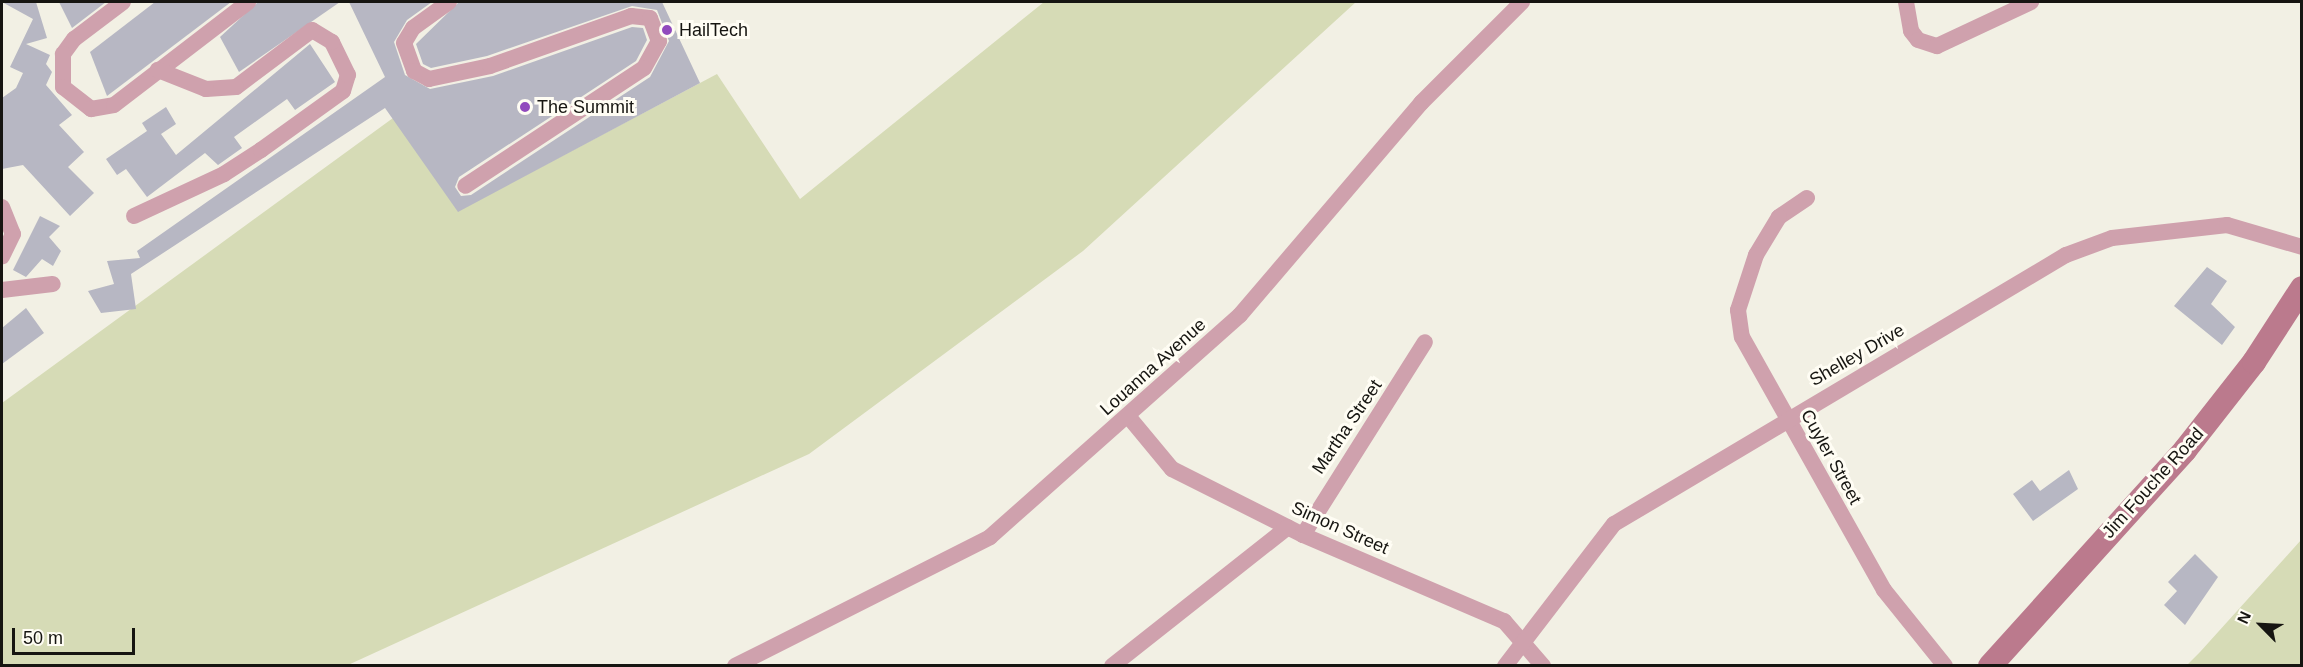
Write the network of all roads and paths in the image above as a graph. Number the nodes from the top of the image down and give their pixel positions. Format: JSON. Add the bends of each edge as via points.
{"nodes":[{"id":1,"x":123,"y":2,"type":"edge"},
{"id":2,"x":248,"y":2,"type":"edge"},
{"id":3,"x":449,"y":2,"type":"edge"},
{"id":4,"x":1522,"y":2,"type":"edge"},
{"id":5,"x":1906,"y":2,"type":"edge"},
{"id":6,"x":2031,"y":2,"type":"edge"},
{"id":7,"x":158,"y":70,"type":"junction"},
{"id":8,"x":465,"y":186,"type":"dead end"},
{"id":9,"x":1806,"y":198,"type":"dead end"},
{"id":10,"x":2,"y":207,"type":"edge"},
{"id":11,"x":134,"y":216,"type":"dead end"},
{"id":12,"x":2301,"y":247,"type":"edge"},
{"id":13,"x":2,"y":257,"type":"edge"},
{"id":14,"x":53,"y":284,"type":"dead end"},
{"id":15,"x":2301,"y":288,"type":"edge"},
{"id":16,"x":2,"y":290,"type":"edge"},
{"id":17,"x":2301,"y":311,"type":"edge"},
{"id":18,"x":1425,"y":342,"type":"dead end"},
{"id":19,"x":1128,"y":416,"type":"junction"},
{"id":20,"x":1788,"y":419,"type":"junction"},
{"id":21,"x":1295,"y":531,"type":"junction"},
{"id":22,"x":1524,"y":640,"type":"junction"},
{"id":23,"x":2002,"y":660,"type":"edge"},
{"id":24,"x":735,"y":666,"type":"edge"},
{"id":25,"x":1112,"y":666,"type":"edge"},
{"id":26,"x":1505,"y":666,"type":"edge"},
{"id":27,"x":1543,"y":666,"type":"edge"},
{"id":28,"x":1945,"y":666,"type":"edge"}],
"edges":[{"from":1,"to":7,"type":"street","via":[[74,39],[63,54],[63,87],[82,106],[101,110]]},
{"from":2,"to":7,"type":"street"},
{"from":3,"to":8,"type":"street","via":[[413,28],[404,43],[414,70],[429,79],[458,76],[631,16],[650,18],[660,41],[644,68]]},
{"from":4,"to":19,"type":"street","name":"Louanna Avenue","via":[[1421,104],[1240,315]]},
{"from":5,"to":6,"type":"street","via":[[1911,30],[1918,40],[1937,46]]},
{"from":7,"to":11,"type":"street","via":[[206,88],[236,87],[312,30],[332,42],[348,75],[343,91],[261,150],[224,174]]},
{"from":9,"to":20,"type":"street","name":"Cuyler Street","via":[[1769,229],[1738,310],[1742,337]]},
{"from":10,"to":13,"type":"street","via":[[13,234]]},
{"from":12,"to":20,"type":"street","name":"Shelley Drive","via":[[2227,225],[2093,243]]},
{"from":14,"to":16,"type":"street"},
{"from":15,"to":23,"type":"street","name":"Jim Fouche Road","via":[[2254,362],[2186,450]]},
{"from":17,"to":23,"type":"street","name":"Jim Fouche Road","via":[[2199,449]]},
{"from":18,"to":21,"type":"street","name":"Martha Street"},
{"from":19,"to":21,"type":"street","name":"Simon Street","via":[[1172,469]]},
{"from":19,"to":24,"type":"street","name":"Louanna Avenue","via":[[967,553]]},
{"from":20,"to":22,"type":"street","name":"Shelley Drive","via":[[1614,524]]},
{"from":20,"to":28,"type":"street","name":"Cuyler Street","via":[[1884,590]]},
{"from":21,"to":22,"type":"street","name":"Simon Street","via":[[1504,621]]},
{"from":21,"to":25,"type":"street","name":"Martha Street"},
{"from":22,"to":26,"type":"street","name":"Shelley Drive"},
{"from":22,"to":27,"type":"street","name":"Simon Street"}]}
